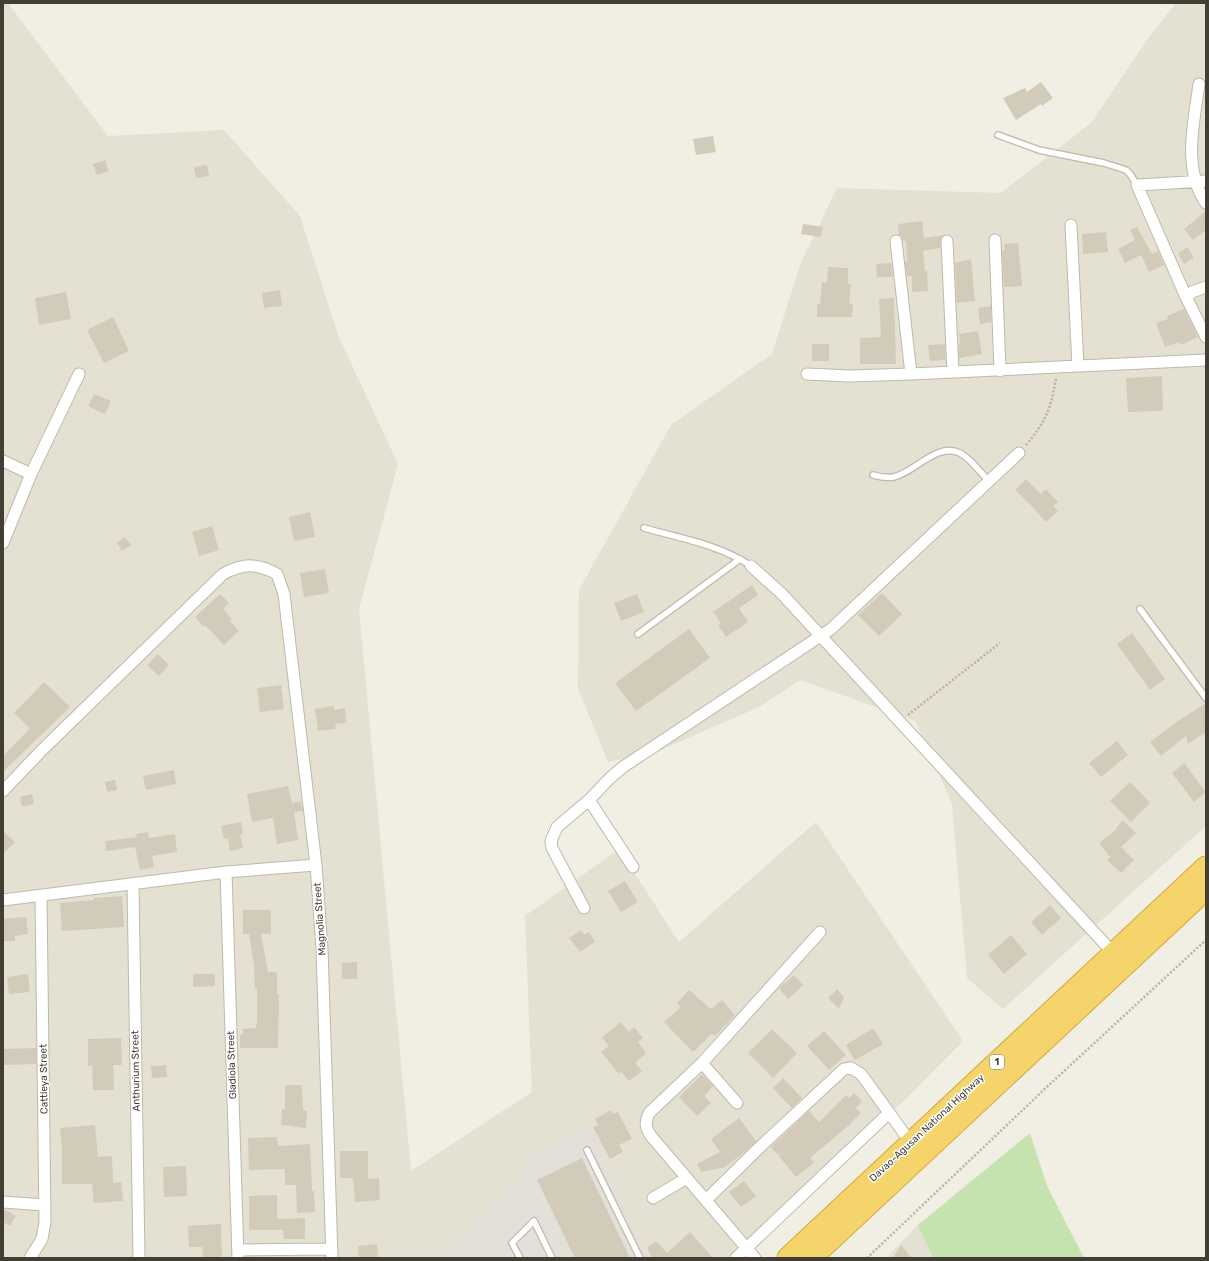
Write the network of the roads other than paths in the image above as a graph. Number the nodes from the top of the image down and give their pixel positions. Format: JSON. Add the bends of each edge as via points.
{"nodes":[{"id":1,"x":1199,"y":84,"type":"dead end"},
{"id":2,"x":998,"y":135,"type":"dead end"},
{"id":3,"x":1201,"y":181,"type":"edge"},
{"id":4,"x":1137,"y":185,"type":"junction"},
{"id":5,"x":1206,"y":203,"type":"edge"},
{"id":6,"x":1071,"y":225,"type":"dead end"},
{"id":7,"x":995,"y":240,"type":"dead end"},
{"id":8,"x":896,"y":241,"type":"dead end"},
{"id":9,"x":947,"y":241,"type":"dead end"},
{"id":10,"x":1206,"y":287,"type":"edge"},
{"id":11,"x":1186,"y":297,"type":"junction"},
{"id":12,"x":1206,"y":337,"type":"edge"},
{"id":13,"x":1206,"y":360,"type":"edge"},
{"id":14,"x":1078,"y":366,"type":"junction"},
{"id":15,"x":1000,"y":371,"type":"junction"},
{"id":16,"x":953,"y":372,"type":"junction"},
{"id":17,"x":79,"y":374,"type":"dead end"},
{"id":18,"x":807,"y":374,"type":"dead end"},
{"id":19,"x":911,"y":374,"type":"junction"},
{"id":20,"x":1019,"y":453,"type":"road end"},
{"id":21,"x":3,"y":461,"type":"edge"},
{"id":22,"x":31,"y":474,"type":"junction"},
{"id":23,"x":873,"y":475,"type":"dead end"},
{"id":24,"x":989,"y":481,"type":"junction"},
{"id":25,"x":644,"y":528,"type":"dead end"},
{"id":26,"x":3,"y":543,"type":"edge"},
{"id":27,"x":740,"y":559,"type":"junction"},
{"id":28,"x":751,"y":566,"type":"joint"},
{"id":29,"x":1140,"y":609,"type":"dead end"},
{"id":30,"x":638,"y":634,"type":"dead end"},
{"id":31,"x":821,"y":636,"type":"junction"},
{"id":32,"x":1206,"y":698,"type":"edge"},
{"id":33,"x":3,"y":791,"type":"edge"},
{"id":34,"x":589,"y":800,"type":"junction"},
{"id":35,"x":316,"y":865,"type":"junction"},
{"id":36,"x":633,"y":867,"type":"dead end"},
{"id":37,"x":1206,"y":867,"type":"edge"},
{"id":38,"x":226,"y":872,"type":"junction"},
{"id":39,"x":133,"y":884,"type":"junction"},
{"id":40,"x":1206,"y":889,"type":"edge"},
{"id":41,"x":41,"y":896,"type":"junction"},
{"id":42,"x":3,"y":900,"type":"edge"},
{"id":43,"x":584,"y":908,"type":"dead end"},
{"id":44,"x":820,"y":932,"type":"dead end"},
{"id":45,"x":1119,"y":959,"type":"junction"},
{"id":46,"x":702,"y":1063,"type":"junction"},
{"id":47,"x":737,"y":1103,"type":"dead end"},
{"id":48,"x":889,"y":1113,"type":"junction"},
{"id":49,"x":911,"y":1143,"type":"junction"},
{"id":50,"x":587,"y":1150,"type":"dead end"},
{"id":51,"x":687,"y":1178,"type":"junction"},
{"id":52,"x":653,"y":1198,"type":"dead end"},
{"id":53,"x":706,"y":1200,"type":"junction"},
{"id":54,"x":3,"y":1202,"type":"edge"},
{"id":55,"x":45,"y":1205,"type":"junction"},
{"id":56,"x":746,"y":1248,"type":"junction"},
{"id":57,"x":332,"y":1253,"type":"edge"},
{"id":58,"x":238,"y":1254,"type":"edge"},
{"id":59,"x":30,"y":1258,"type":"edge"},
{"id":60,"x":139,"y":1258,"type":"edge"},
{"id":61,"x":520,"y":1258,"type":"edge"},
{"id":62,"x":552,"y":1258,"type":"edge"},
{"id":63,"x":640,"y":1258,"type":"edge"},
{"id":64,"x":736,"y":1258,"type":"edge"},
{"id":65,"x":755,"y":1258,"type":"edge"},
{"id":66,"x":788,"y":1258,"type":"edge"},
{"id":67,"x":811,"y":1258,"type":"edge"}],
"edges":[{"from":1,"to":3,"type":"street","via":[[1192,148]]},
{"from":2,"to":4,"type":"lane","via":[[1039,150],[1126,170]]},
{"from":3,"to":4,"type":"street"},
{"from":3,"to":5,"type":"street","via":[[1199,193]]},
{"from":4,"to":11,"type":"street"},
{"from":6,"to":14,"type":"street"},
{"from":7,"to":15,"type":"street"},
{"from":8,"to":19,"type":"street"},
{"from":9,"to":16,"type":"street"},
{"from":10,"to":11,"type":"street"},
{"from":11,"to":12,"type":"street"},
{"from":13,"to":14,"type":"street"},
{"from":14,"to":15,"type":"street"},
{"from":15,"to":16,"type":"street"},
{"from":16,"to":19,"type":"street"},
{"from":17,"to":22,"type":"street"},
{"from":18,"to":19,"type":"street"},
{"from":20,"to":24,"type":"street"},
{"from":21,"to":22,"type":"street"},
{"from":22,"to":26,"type":"street"},
{"from":23,"to":24,"type":"lane","via":[[894,477],[940,452],[954,451],[966,457]]},
{"from":24,"to":31,"type":"street"},
{"from":25,"to":27,"type":"lane","via":[[695,542]]},
{"from":27,"to":28,"type":"lane"},
{"from":27,"to":30,"type":"lane"},
{"from":28,"to":31,"type":"street","via":[[782,594]]},
{"from":29,"to":32,"type":"lane"},
{"from":31,"to":34,"type":"street","via":[[623,767]]},
{"from":31,"to":45,"type":"street"},
{"from":33,"to":35,"type":"street","name":"Magnolia Street","via":[[223,574],[236,567],[249,565],[267,568],[277,574],[284,594]]},
{"from":34,"to":36,"type":"street"},
{"from":34,"to":43,"type":"street","via":[[557,827],[550,841]]},
{"from":35,"to":38,"type":"street"},
{"from":35,"to":57,"type":"street","name":"Magnolia Street","via":[[323,970]]},
{"from":37,"to":45,"type":"highway","name":"Davao-Agusan National Highway","number":"1"},
{"from":38,"to":39,"type":"street"},
{"from":38,"to":58,"type":"street","name":"Gladiola Street"},
{"from":39,"to":41,"type":"street"},
{"from":39,"to":60,"type":"street","name":"Anthurium Street"},
{"from":40,"to":45,"type":"highway","name":"Davao-Agusan National Highway","number":"1"},
{"from":41,"to":42,"type":"street"},
{"from":41,"to":55,"type":"street","name":"Cattleya Street"},
{"from":44,"to":46,"type":"street"},
{"from":45,"to":49,"type":"highway","name":"Davao-Agusan National Highway","number":"1"},
{"from":45,"to":67,"type":"highway","name":"Davao-Agusan National Highway","number":"1"},
{"from":46,"to":47,"type":"street"},
{"from":46,"to":51,"type":"street","via":[[649,1113],[645,1121],[651,1136]]},
{"from":48,"to":49,"type":"street"},
{"from":48,"to":53,"type":"street","via":[[860,1074],[852,1068],[844,1070]]},
{"from":48,"to":56,"type":"street"},
{"from":49,"to":66,"type":"highway","name":"Davao-Agusan National Highway","number":"1"},
{"from":50,"to":63,"type":"lane"},
{"from":51,"to":52,"type":"street"},
{"from":51,"to":53,"type":"street"},
{"from":53,"to":56,"type":"street"},
{"from":54,"to":55,"type":"street"},
{"from":55,"to":59,"type":"street","name":"Cattleya Street","via":[[42,1239]]},
{"from":56,"to":64,"type":"street"},
{"from":56,"to":65,"type":"street"},
{"from":57,"to":58,"type":"street"},
{"from":61,"to":62,"type":"lane","via":[[512,1243],[534,1221]]}]}
